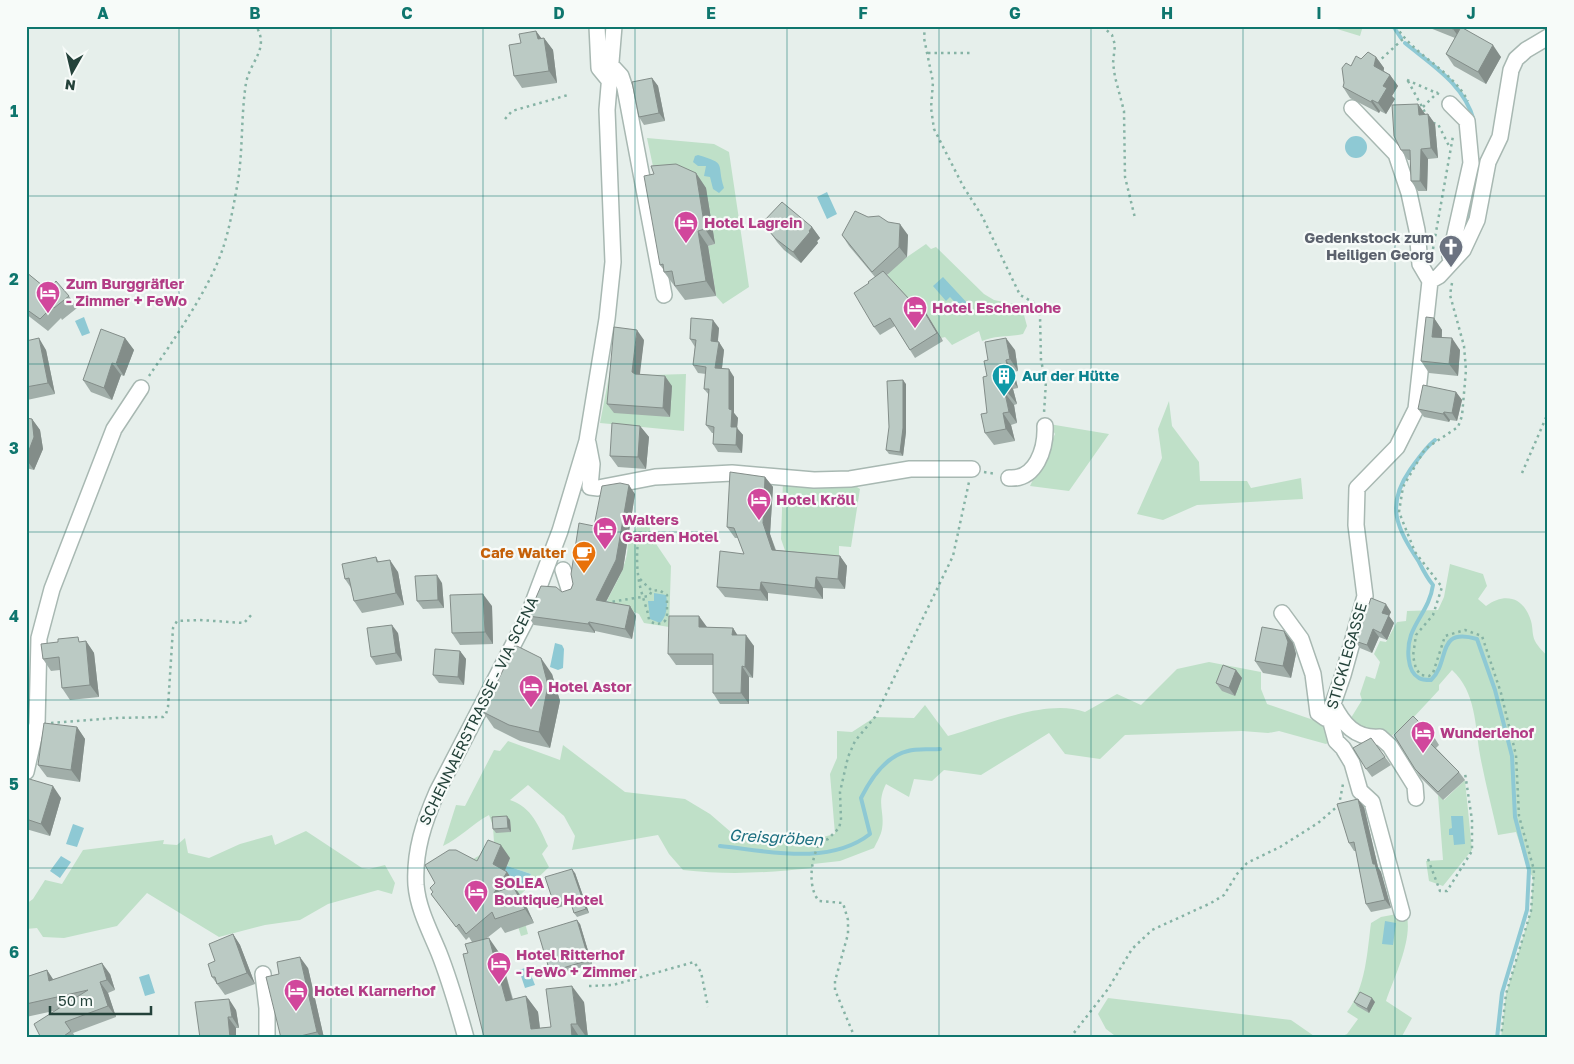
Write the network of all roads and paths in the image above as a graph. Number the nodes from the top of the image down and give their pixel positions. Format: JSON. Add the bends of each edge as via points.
{"nodes":[{"id":1,"x":256,"y":26,"type":"edge"},
{"id":2,"x":597,"y":26,"type":"edge"},
{"id":3,"x":614,"y":26,"type":"edge"},
{"id":4,"x":924,"y":26,"type":"edge"},
{"id":5,"x":1102,"y":26,"type":"edge"},
{"id":6,"x":1396,"y":26,"type":"edge"},
{"id":7,"x":1548,"y":37,"type":"edge"},
{"id":8,"x":1403,"y":39,"type":"junction"},
{"id":9,"x":928,"y":53,"type":"junction"},
{"id":10,"x":973,"y":53,"type":"dead end"},
{"id":11,"x":610,"y":64,"type":"junction"},
{"id":12,"x":1376,"y":64,"type":"edge"},
{"id":13,"x":608,"y":79,"type":"junction"},
{"id":14,"x":1438,"y":92,"type":"junction"},
{"id":15,"x":568,"y":95,"type":"dead end"},
{"id":16,"x":1468,"y":102,"type":"dead end"},
{"id":17,"x":1450,"y":104,"type":"joint"},
{"id":18,"x":1423,"y":107,"type":"junction"},
{"id":19,"x":1352,"y":108,"type":"dead end"},
{"id":20,"x":505,"y":119,"type":"dead end"},
{"id":21,"x":1454,"y":132,"type":"dead end"},
{"id":22,"x":1451,"y":150,"type":"junction"},
{"id":23,"x":1135,"y":218,"type":"dead end"},
{"id":24,"x":1455,"y":258,"type":"junction"},
{"id":25,"x":1420,"y":262,"type":"junction"},
{"id":26,"x":1430,"y":281,"type":"junction"},
{"id":27,"x":664,"y":295,"type":"dead end"},
{"id":28,"x":141,"y":388,"type":"joint"},
{"id":29,"x":1548,"y":413,"type":"edge"},
{"id":30,"x":1045,"y":426,"type":"joint"},
{"id":31,"x":587,"y":441,"type":"junction"},
{"id":32,"x":972,"y":469,"type":"junction"},
{"id":33,"x":1522,"y":473,"type":"dead end"},
{"id":34,"x":1009,"y":478,"type":"joint"},
{"id":35,"x":638,"y":542,"type":"dead end"},
{"id":36,"x":563,"y":570,"type":"dead end"},
{"id":37,"x":638,"y":578,"type":"junction"},
{"id":38,"x":652,"y":591,"type":"junction"},
{"id":39,"x":570,"y":592,"type":"edge"},
{"id":40,"x":642,"y":597,"type":"junction"},
{"id":41,"x":599,"y":598,"type":"edge"},
{"id":42,"x":253,"y":613,"type":"dead end"},
{"id":43,"x":1282,"y":613,"type":"dead end"},
{"id":44,"x":1331,"y":714,"type":"junction"},
{"id":45,"x":37,"y":724,"type":"junction"},
{"id":46,"x":26,"y":772,"type":"edge"},
{"id":47,"x":1465,"y":773,"type":"dead end"},
{"id":48,"x":1343,"y":780,"type":"dead end"},
{"id":49,"x":1416,"y":798,"type":"dead end"},
{"id":50,"x":1428,"y":859,"type":"dead end"},
{"id":51,"x":1402,"y":913,"type":"dead end"},
{"id":52,"x":263,"y":974,"type":"dead end"},
{"id":53,"x":589,"y":986,"type":"dead end"},
{"id":54,"x":708,"y":1007,"type":"dead end"},
{"id":55,"x":267,"y":1038,"type":"edge"},
{"id":56,"x":466,"y":1038,"type":"edge"},
{"id":57,"x":855,"y":1038,"type":"edge"},
{"id":58,"x":1070,"y":1038,"type":"edge"},
{"id":59,"x":1501,"y":1038,"type":"edge"}],
"edges":[{"from":1,"to":28,"type":"path","via":[[262,39],[247,81],[238,180],[223,248],[211,276]]},
{"from":2,"to":13,"type":"street","via":[[597,56]]},
{"from":3,"to":11,"type":"street","name":"SCHENNAERSTRASSE - VIA SCENA"},
{"from":4,"to":9,"type":"path"},
{"from":5,"to":23,"type":"path","via":[[1112,35],[1115,45],[1113,63],[1124,111],[1125,177]]},
{"from":6,"to":8,"type":"path"},
{"from":7,"to":24,"type":"street","via":[[1516,58],[1511,70],[1500,137],[1488,162],[1477,220],[1463,250]]},
{"from":8,"to":12,"type":"path"},
{"from":8,"to":16,"type":"path","via":[[1450,77]]},
{"from":9,"to":10,"type":"path"},
{"from":9,"to":30,"type":"path","via":[[933,82],[931,119],[1020,294],[1033,302],[1040,315],[1040,361],[1046,381]]},
{"from":11,"to":13,"type":"street","name":"SCHENNAERSTRASSE - VIA SCENA"},
{"from":11,"to":27,"type":"street","via":[[622,76],[625,88]]},
{"from":13,"to":31,"type":"street","name":"SCHENNAERSTRASSE - VIA SCENA","via":[[613,262]]},
{"from":14,"to":17,"type":"path"},
{"from":14,"to":18,"type":"path"},
{"from":14,"to":18,"type":"path","via":[[1408,80]]},
{"from":15,"to":20,"type":"path","via":[[512,111]]},
{"from":17,"to":24,"type":"street","via":[[1467,121],[1470,163],[1450,257]]},
{"from":18,"to":22,"type":"path","via":[[1429,122],[1438,124]]},
{"from":19,"to":25,"type":"street","via":[[1396,154],[1409,193]]},
{"from":21,"to":22,"type":"path"},
{"from":22,"to":25,"type":"path","via":[[1435,242],[1431,254]]},
{"from":24,"to":26,"type":"street","via":[[1440,276]]},
{"from":24,"to":59,"type":"path","via":[[1450,295],[1464,346],[1466,370],[1462,416],[1458,427],[1425,449],[1403,486],[1399,512],[1415,552],[1442,587],[1433,616],[1416,635],[1413,656],[1416,669],[1421,675],[1433,673],[1445,636],[1464,630],[1482,636],[1501,693],[1516,755],[1519,816],[1534,870],[1532,901],[1506,994]]},
{"from":25,"to":26,"type":"street"},
{"from":26,"to":44,"type":"street","name":"STICKLEGASSE","via":[[1416,410],[1397,447],[1358,488],[1356,524],[1365,596]]},
{"from":28,"to":45,"type":"street","via":[[114,429],[52,589],[40,638]]},
{"from":29,"to":33,"type":"path"},
{"from":30,"to":34,"type":"street","via":[[1042,453],[1032,469],[1025,476]]},
{"from":31,"to":32,"type":"street","via":[[592,464],[590,487],[598,488],[655,477],[732,473],[814,480],[850,479],[910,469]]},
{"from":31,"to":56,"type":"street","name":"SCHENNAERSTRASSE - VIA SCENA","via":[[560,531],[528,616],[437,792],[418,845],[416,883],[419,903],[456,998]]},
{"from":32,"to":34,"type":"path"},
{"from":32,"to":57,"type":"path","via":[[953,556],[875,717],[855,741],[840,792],[839,828],[820,842],[812,868],[815,896],[819,902],[842,903],[846,909],[848,934],[835,990]]},
{"from":35,"to":37,"type":"path"},
{"from":36,"to":39,"type":"street"},
{"from":37,"to":38,"type":"path"},
{"from":37,"to":40,"type":"path"},
{"from":38,"to":40,"type":"path","via":[[649,596]]},
{"from":38,"to":40,"type":"path","via":[[667,594],[667,616],[660,624],[649,620]]},
{"from":40,"to":41,"type":"path","via":[[606,602]]},
{"from":42,"to":45,"type":"path","via":[[244,623],[177,621],[173,628],[168,707],[163,717]]},
{"from":43,"to":44,"type":"street","via":[[1301,639],[1312,674],[1318,713],[1325,718]]},
{"from":44,"to":49,"type":"street","via":[[1352,730],[1370,738],[1380,737],[1390,746],[1415,786]]},
{"from":44,"to":51,"type":"street","via":[[1360,791],[1372,802]]},
{"from":45,"to":46,"type":"street"},
{"from":47,"to":50,"type":"path","via":[[1472,820],[1471,856],[1447,891],[1440,890]]},
{"from":48,"to":58,"type":"path","via":[[1339,805],[1318,823],[1247,864],[1224,895],[1212,903],[1152,930],[1132,949],[1108,988]]},
{"from":52,"to":55,"type":"street"},
{"from":53,"to":54,"type":"path","via":[[613,985],[694,962],[701,972]]}]}
